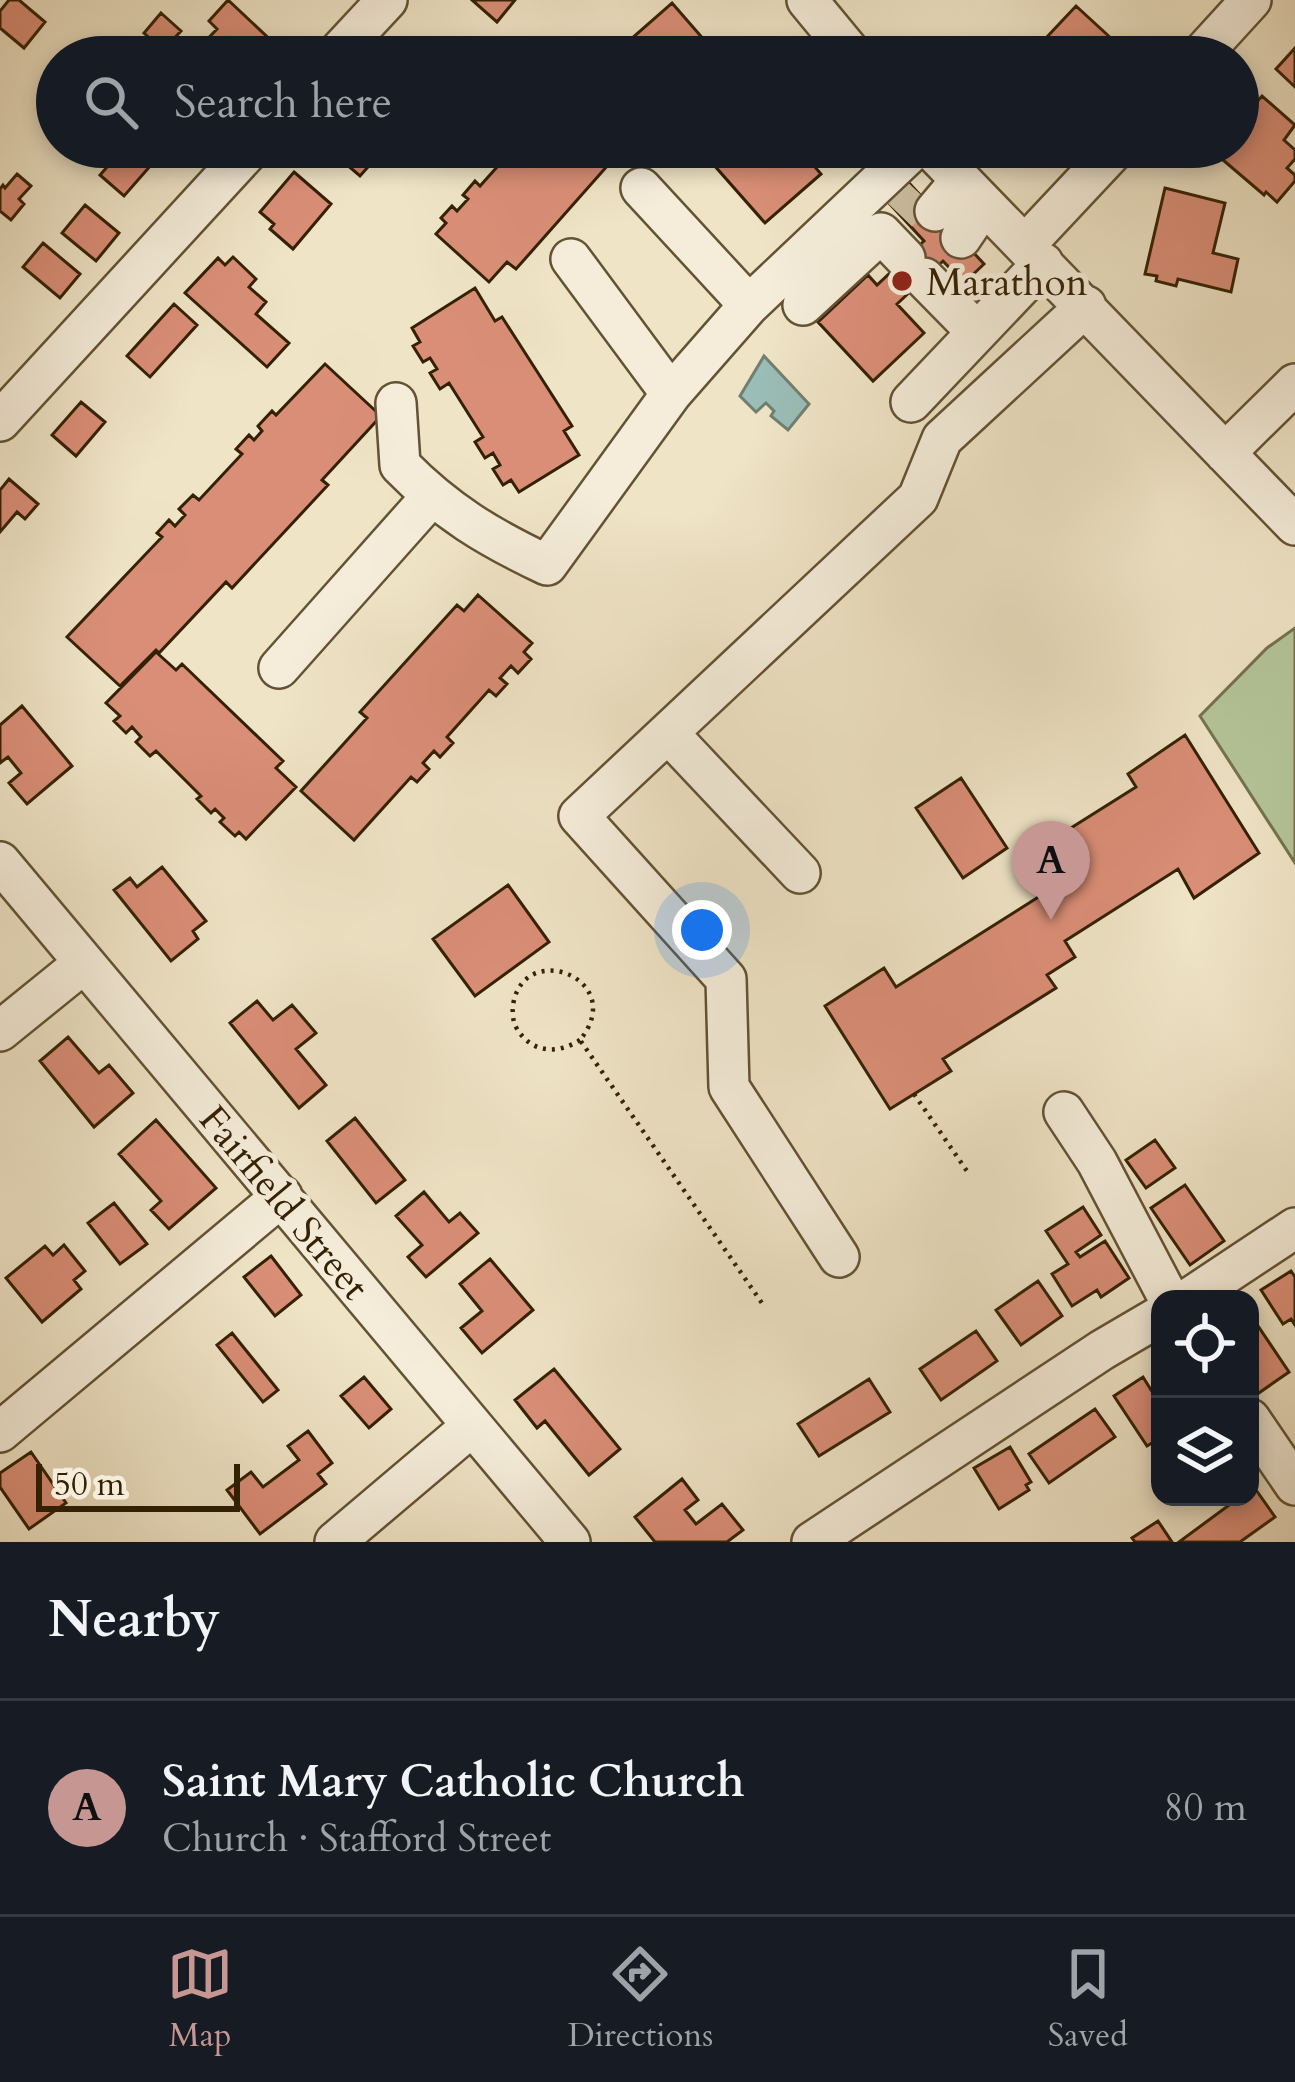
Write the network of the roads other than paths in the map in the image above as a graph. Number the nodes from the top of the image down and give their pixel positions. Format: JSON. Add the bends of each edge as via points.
{"nodes":[{"id":1,"x":387,"y":0,"type":"edge"},
{"id":2,"x":807,"y":0,"type":"edge"},
{"id":3,"x":1251,"y":0,"type":"edge"},
{"id":4,"x":354,"y":36,"type":"edge"},
{"id":5,"x":837,"y":36,"type":"edge"},
{"id":6,"x":1218,"y":36,"type":"edge"},
{"id":7,"x":233,"y":168,"type":"edge"},
{"id":8,"x":947,"y":168,"type":"edge"},
{"id":9,"x":1101,"y":168,"type":"edge"},
{"id":10,"x":641,"y":188,"type":"dead end"},
{"id":11,"x":920,"y":242,"type":"junction"},
{"id":12,"x":1035,"y":254,"type":"junction"},
{"id":13,"x":571,"y":260,"type":"dead end"},
{"id":14,"x":749,"y":305,"type":"junction"},
{"id":15,"x":803,"y":305,"type":"dead end"},
{"id":16,"x":1086,"y":306,"type":"junction"},
{"id":17,"x":977,"y":332,"type":"junction"},
{"id":18,"x":1295,"y":384,"type":"edge"},
{"id":19,"x":670,"y":394,"type":"junction"},
{"id":20,"x":911,"y":402,"type":"dead end"},
{"id":21,"x":396,"y":403,"type":"dead end"},
{"id":22,"x":0,"y":421,"type":"edge"},
{"id":23,"x":1226,"y":452,"type":"junction"},
{"id":24,"x":431,"y":497,"type":"junction"},
{"id":25,"x":1295,"y":525,"type":"edge"},
{"id":26,"x":279,"y":668,"type":"dead end"},
{"id":27,"x":668,"y":733,"type":"junction"},
{"id":28,"x":0,"y":862,"type":"edge"},
{"id":29,"x":800,"y":873,"type":"dead end"},
{"id":30,"x":84,"y":963,"type":"junction"},
{"id":31,"x":0,"y":1031,"type":"edge"},
{"id":32,"x":1064,"y":1112,"type":"dead end"},
{"id":33,"x":282,"y":1196,"type":"junction"},
{"id":34,"x":1295,"y":1228,"type":"edge"},
{"id":35,"x":839,"y":1257,"type":"dead end"},
{"id":36,"x":1164,"y":1290,"type":"edge"},
{"id":37,"x":1202,"y":1290,"type":"edge"},
{"id":38,"x":1151,"y":1321,"type":"edge"},
{"id":39,"x":472,"y":1426,"type":"junction"},
{"id":40,"x":0,"y":1432,"type":"edge"},
{"id":41,"x":1259,"y":1432,"type":"edge"},
{"id":42,"x":1295,"y":1485,"type":"edge"},
{"id":43,"x":335,"y":1542,"type":"edge"},
{"id":44,"x":570,"y":1542,"type":"edge"},
{"id":45,"x":812,"y":1542,"type":"edge"}],
"edges":[{"from":1,"to":4,"type":"street"},
{"from":2,"to":5,"type":"street"},
{"from":3,"to":6,"type":"street"},
{"from":7,"to":22,"type":"street"},
{"from":8,"to":11,"type":"street"},
{"from":8,"to":11,"type":"street"},
{"from":8,"to":12,"type":"street"},
{"from":8,"to":14,"type":"street"},
{"from":9,"to":12,"type":"street"},
{"from":10,"to":14,"type":"street"},
{"from":11,"to":15,"type":"street"},
{"from":11,"to":17,"type":"street"},
{"from":12,"to":16,"type":"street"},
{"from":12,"to":17,"type":"street"},
{"from":13,"to":19,"type":"street"},
{"from":14,"to":19,"type":"street"},
{"from":16,"to":23,"type":"street"},
{"from":16,"to":27,"type":"street","via":[[943,440],[918,498]]},
{"from":17,"to":20,"type":"street"},
{"from":18,"to":23,"type":"street"},
{"from":19,"to":24,"type":"street","via":[[547,565]]},
{"from":21,"to":24,"type":"street","via":[[400,465]]},
{"from":23,"to":25,"type":"street"},
{"from":24,"to":26,"type":"street"},
{"from":27,"to":29,"type":"street"},
{"from":27,"to":35,"type":"street","via":[[579,816],[727,979],[729,1087]]},
{"from":28,"to":30,"type":"street","name":"Fairfield Street"},
{"from":30,"to":31,"type":"street"},
{"from":30,"to":33,"type":"street","name":"Fairfield Street"},
{"from":32,"to":36,"type":"street"},
{"from":33,"to":39,"type":"street","name":"Fairfield Street"},
{"from":33,"to":40,"type":"street"},
{"from":34,"to":37,"type":"street"},
{"from":38,"to":45,"type":"street"},
{"from":39,"to":43,"type":"street"},
{"from":39,"to":44,"type":"street","name":"Fairfield Street"},
{"from":41,"to":42,"type":"street"}]}
